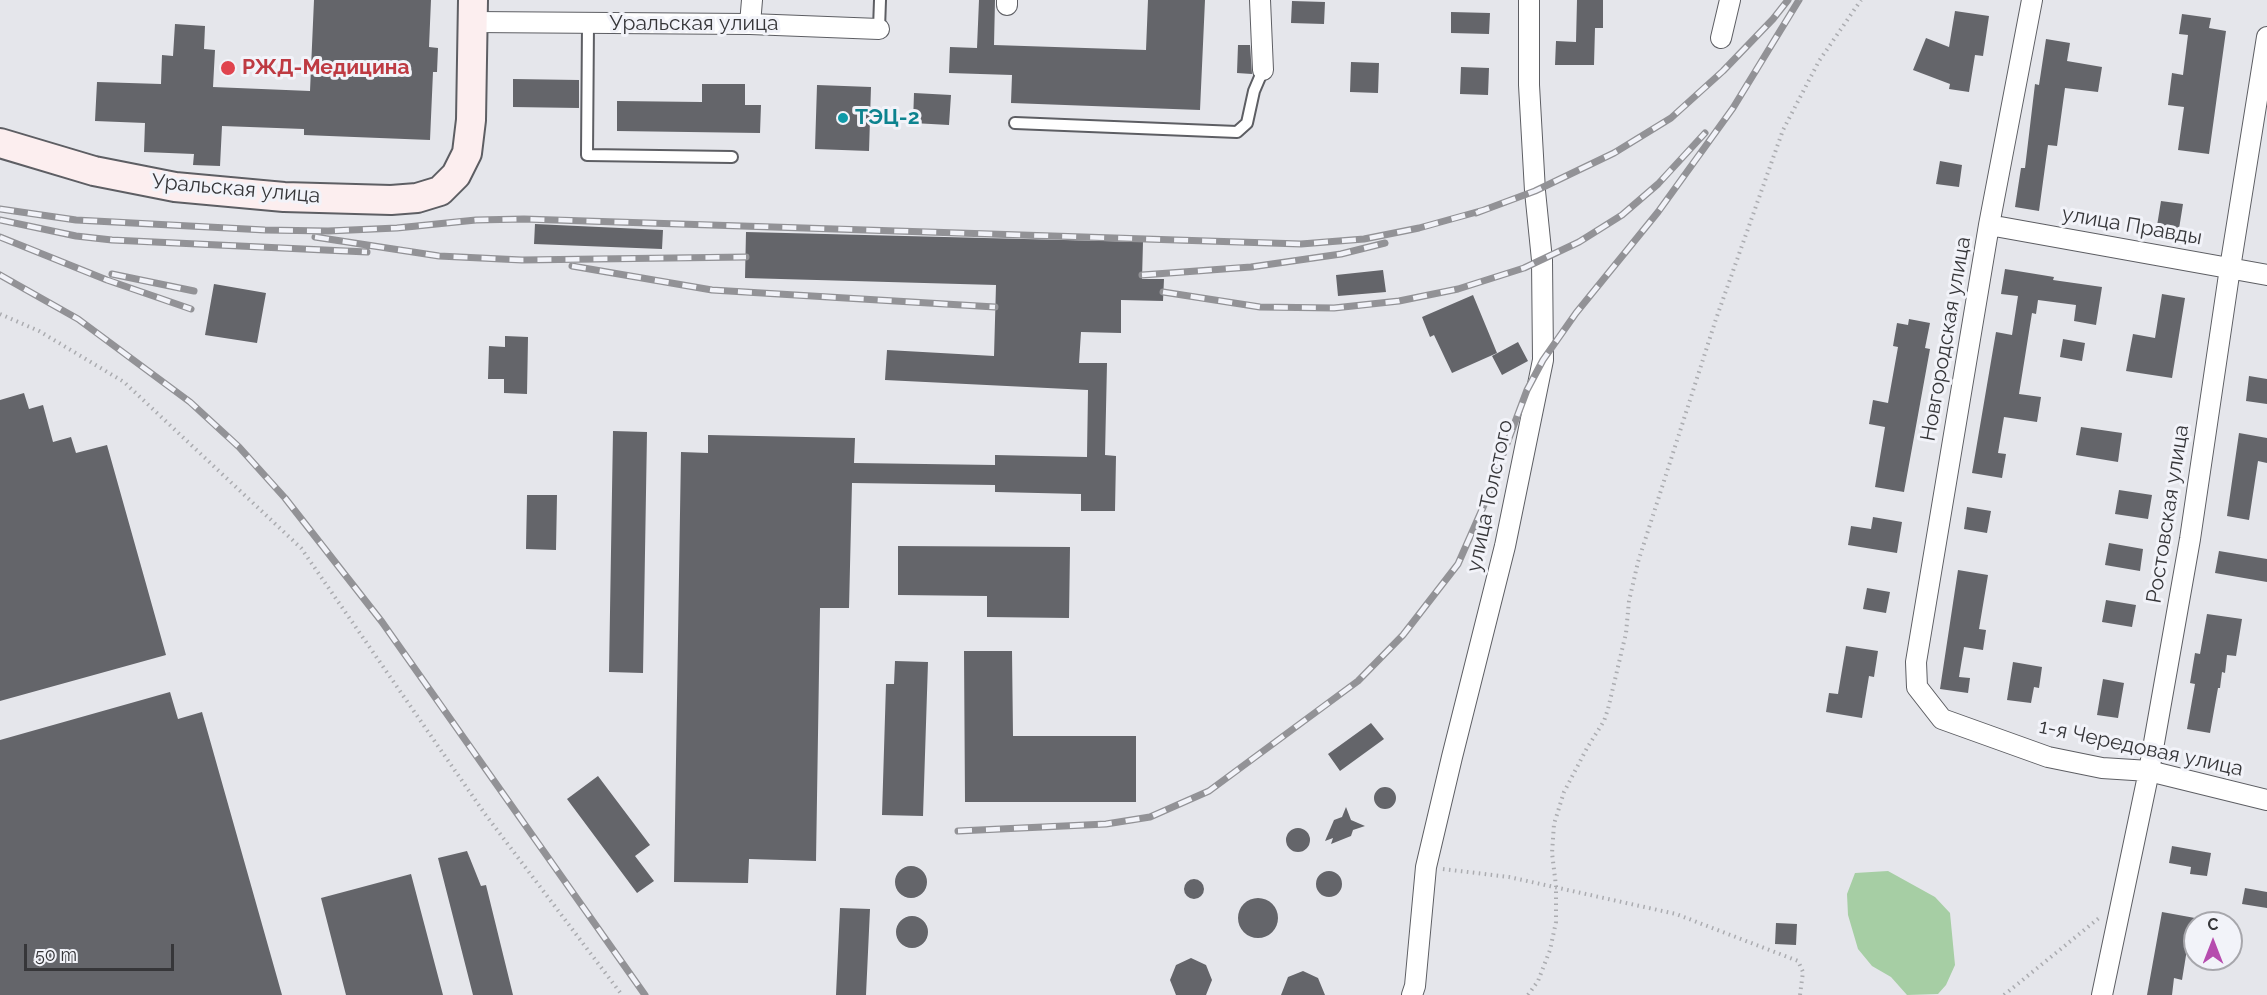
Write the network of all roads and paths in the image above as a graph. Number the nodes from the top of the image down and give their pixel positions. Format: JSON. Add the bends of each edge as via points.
{"nodes":[{"id":1,"x":752,"y":0,"type":"edge"},
{"id":2,"x":880,"y":0,"type":"edge"},
{"id":3,"x":1260,"y":0,"type":"edge"},
{"id":4,"x":1528,"y":0,"type":"edge"},
{"id":5,"x":1730,"y":0,"type":"edge"},
{"id":6,"x":1861,"y":0,"type":"edge"},
{"id":7,"x":2032,"y":0,"type":"edge"},
{"id":8,"x":473,"y":11,"type":"edge"},
{"id":9,"x":588,"y":24,"type":"junction"},
{"id":10,"x":750,"y":24,"type":"junction"},
{"id":11,"x":879,"y":29,"type":"joint"},
{"id":12,"x":2267,"y":37,"type":"edge"},
{"id":13,"x":1721,"y":38,"type":"dead end"},
{"id":14,"x":1263,"y":70,"type":"joint"},
{"id":15,"x":1015,"y":123,"type":"dead end"},
{"id":16,"x":0,"y":143,"type":"edge"},
{"id":17,"x":732,"y":157,"type":"dead end"},
{"id":18,"x":1989,"y":225,"type":"junction"},
{"id":19,"x":2230,"y":268,"type":"junction"},
{"id":20,"x":2267,"y":275,"type":"edge"},
{"id":21,"x":0,"y":314,"type":"edge"},
{"id":22,"x":1917,"y":687,"type":"joint"},
{"id":23,"x":2149,"y":771,"type":"junction"},
{"id":24,"x":2267,"y":800,"type":"edge"},
{"id":25,"x":1426,"y":867,"type":"junction"},
{"id":26,"x":1556,"y":886,"type":"junction"},
{"id":27,"x":2122,"y":899,"type":"junction"},
{"id":28,"x":622,"y":995,"type":"edge"},
{"id":29,"x":1413,"y":995,"type":"edge"},
{"id":30,"x":1528,"y":995,"type":"edge"},
{"id":31,"x":1800,"y":995,"type":"edge"},
{"id":32,"x":2004,"y":995,"type":"edge"},
{"id":33,"x":2102,"y":995,"type":"edge"}],
"edges":[{"from":1,"to":10,"type":"street"},
{"from":2,"to":11,"type":"lane"},
{"from":3,"to":14,"type":"street"},
{"from":4,"to":25,"type":"street","name":"улица Толстого","via":[[1529,85],[1542,260],[1543,360],[1505,546]]},
{"from":5,"to":13,"type":"street"},
{"from":6,"to":26,"type":"path","via":[[1819,61],[1782,130],[1746,229],[1638,562],[1608,709],[1564,792],[1554,824]]},
{"from":7,"to":18,"type":"street","name":"Новгородская улица"},
{"from":8,"to":9,"type":"street","name":"Уральская улица"},
{"from":8,"to":16,"type":"street","name":"Уральская улица","via":[[467,153],[456,175],[440,191],[417,198],[284,197],[175,187],[94,171]]},
{"from":9,"to":10,"type":"street","name":"Уральская улица"},
{"from":9,"to":17,"type":"lane","via":[[587,155]]},
{"from":10,"to":11,"type":"street","name":"Уральская улица"},
{"from":12,"to":19,"type":"street","name":"Ростовская улица"},
{"from":14,"to":15,"type":"lane","via":[[1247,123],[1237,132]]},
{"from":18,"to":19,"type":"street","name":"улица Правды"},
{"from":18,"to":22,"type":"street","name":"Новгородская улица","via":[[1916,662]]},
{"from":19,"to":20,"type":"street","name":"улица Правды"},
{"from":19,"to":23,"type":"street","name":"Ростовская улица","via":[[2190,539]]},
{"from":21,"to":28,"type":"path","via":[[39,331],[124,382],[301,548],[485,814]]},
{"from":22,"to":23,"type":"street","name":"1-я Чередовая улица","via":[[1942,719],[2048,757],[2102,768]]},
{"from":23,"to":24,"type":"street","name":"1-я Чередовая улица"},
{"from":23,"to":27,"type":"street","name":"Ростовская улица"},
{"from":25,"to":26,"type":"path"},
{"from":25,"to":29,"type":"street","name":"улица Толстого"},
{"from":26,"to":30,"type":"path","via":[[1556,922],[1550,950]]},
{"from":26,"to":31,"type":"path","via":[[1676,914],[1798,961],[1803,972]]},
{"from":27,"to":32,"type":"path"},
{"from":27,"to":33,"type":"street","name":"Ростовская улица"}]}
